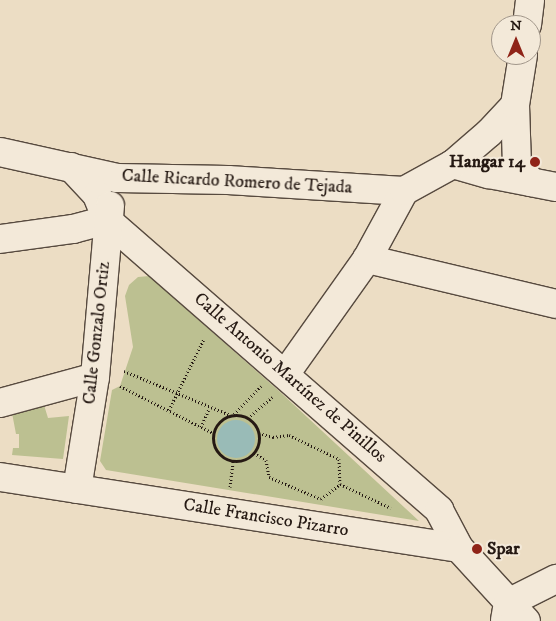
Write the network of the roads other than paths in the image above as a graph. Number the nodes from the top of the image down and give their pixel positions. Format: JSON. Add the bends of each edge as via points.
{"nodes":[{"id":1,"x":530,"y":0,"type":"edge"},
{"id":2,"x":528,"y":15,"type":"edge"},
{"id":3,"x":521,"y":65,"type":"edge"},
{"id":4,"x":515,"y":105,"type":"junction"},
{"id":5,"x":0,"y":152,"type":"edge"},
{"id":6,"x":453,"y":164,"type":"junction"},
{"id":7,"x":71,"y":167,"type":"junction"},
{"id":8,"x":117,"y":178,"type":"junction"},
{"id":9,"x":544,"y":184,"type":"edge"},
{"id":10,"x":404,"y":191,"type":"junction"},
{"id":11,"x":107,"y":220,"type":"junction"},
{"id":12,"x":0,"y":239,"type":"edge"},
{"id":13,"x":367,"y":259,"type":"junction"},
{"id":14,"x":556,"y":304,"type":"edge"},
{"id":15,"x":95,"y":377,"type":"junction"},
{"id":16,"x":276,"y":377,"type":"junction"},
{"id":17,"x":0,"y":403,"type":"edge"},
{"id":18,"x":0,"y":477,"type":"edge"},
{"id":19,"x":77,"y":489,"type":"junction"},
{"id":20,"x":459,"y":548,"type":"junction"},
{"id":21,"x":556,"y":579,"type":"edge"},
{"id":22,"x":513,"y":615,"type":"edge"}],
"edges":[{"from":1,"to":2,"type":"street"},
{"from":3,"to":4,"type":"street"},
{"from":4,"to":6,"type":"street"},
{"from":4,"to":9,"type":"street","via":[[517,164]]},
{"from":5,"to":7,"type":"street","name":"Calle Ricardo Romero de Tejada"},
{"from":6,"to":9,"type":"street"},
{"from":6,"to":10,"type":"street"},
{"from":7,"to":8,"type":"street","name":"Calle Ricardo Romero de Tejada"},
{"from":7,"to":11,"type":"street","name":"Calle Ricardo Romero de Tejada","via":[[97,195]]},
{"from":8,"to":10,"type":"street","name":"Calle Ricardo Romero de Tejada","via":[[228,180]]},
{"from":8,"to":11,"type":"street","name":"Calle Gonzalo Ortiz"},
{"from":10,"to":13,"type":"street"},
{"from":11,"to":12,"type":"street","via":[[73,229]]},
{"from":11,"to":15,"type":"street","name":"Calle Gonzalo Ortiz"},
{"from":11,"to":16,"type":"street","name":"Calle Antonio Martínez de Pinillos","via":[[220,317]]},
{"from":13,"to":14,"type":"street"},
{"from":13,"to":16,"type":"street"},
{"from":15,"to":17,"type":"street"},
{"from":15,"to":19,"type":"street","name":"Calle Gonzalo Ortiz"},
{"from":16,"to":20,"type":"street","name":"Calle Antonio Martínez de Pinillos","via":[[439,510]]},
{"from":18,"to":19,"type":"street","name":"Calle Francisco Pizarro"},
{"from":19,"to":20,"type":"street","name":"Calle Francisco Pizarro"},
{"from":20,"to":22,"type":"street"},
{"from":21,"to":22,"type":"street"}]}
